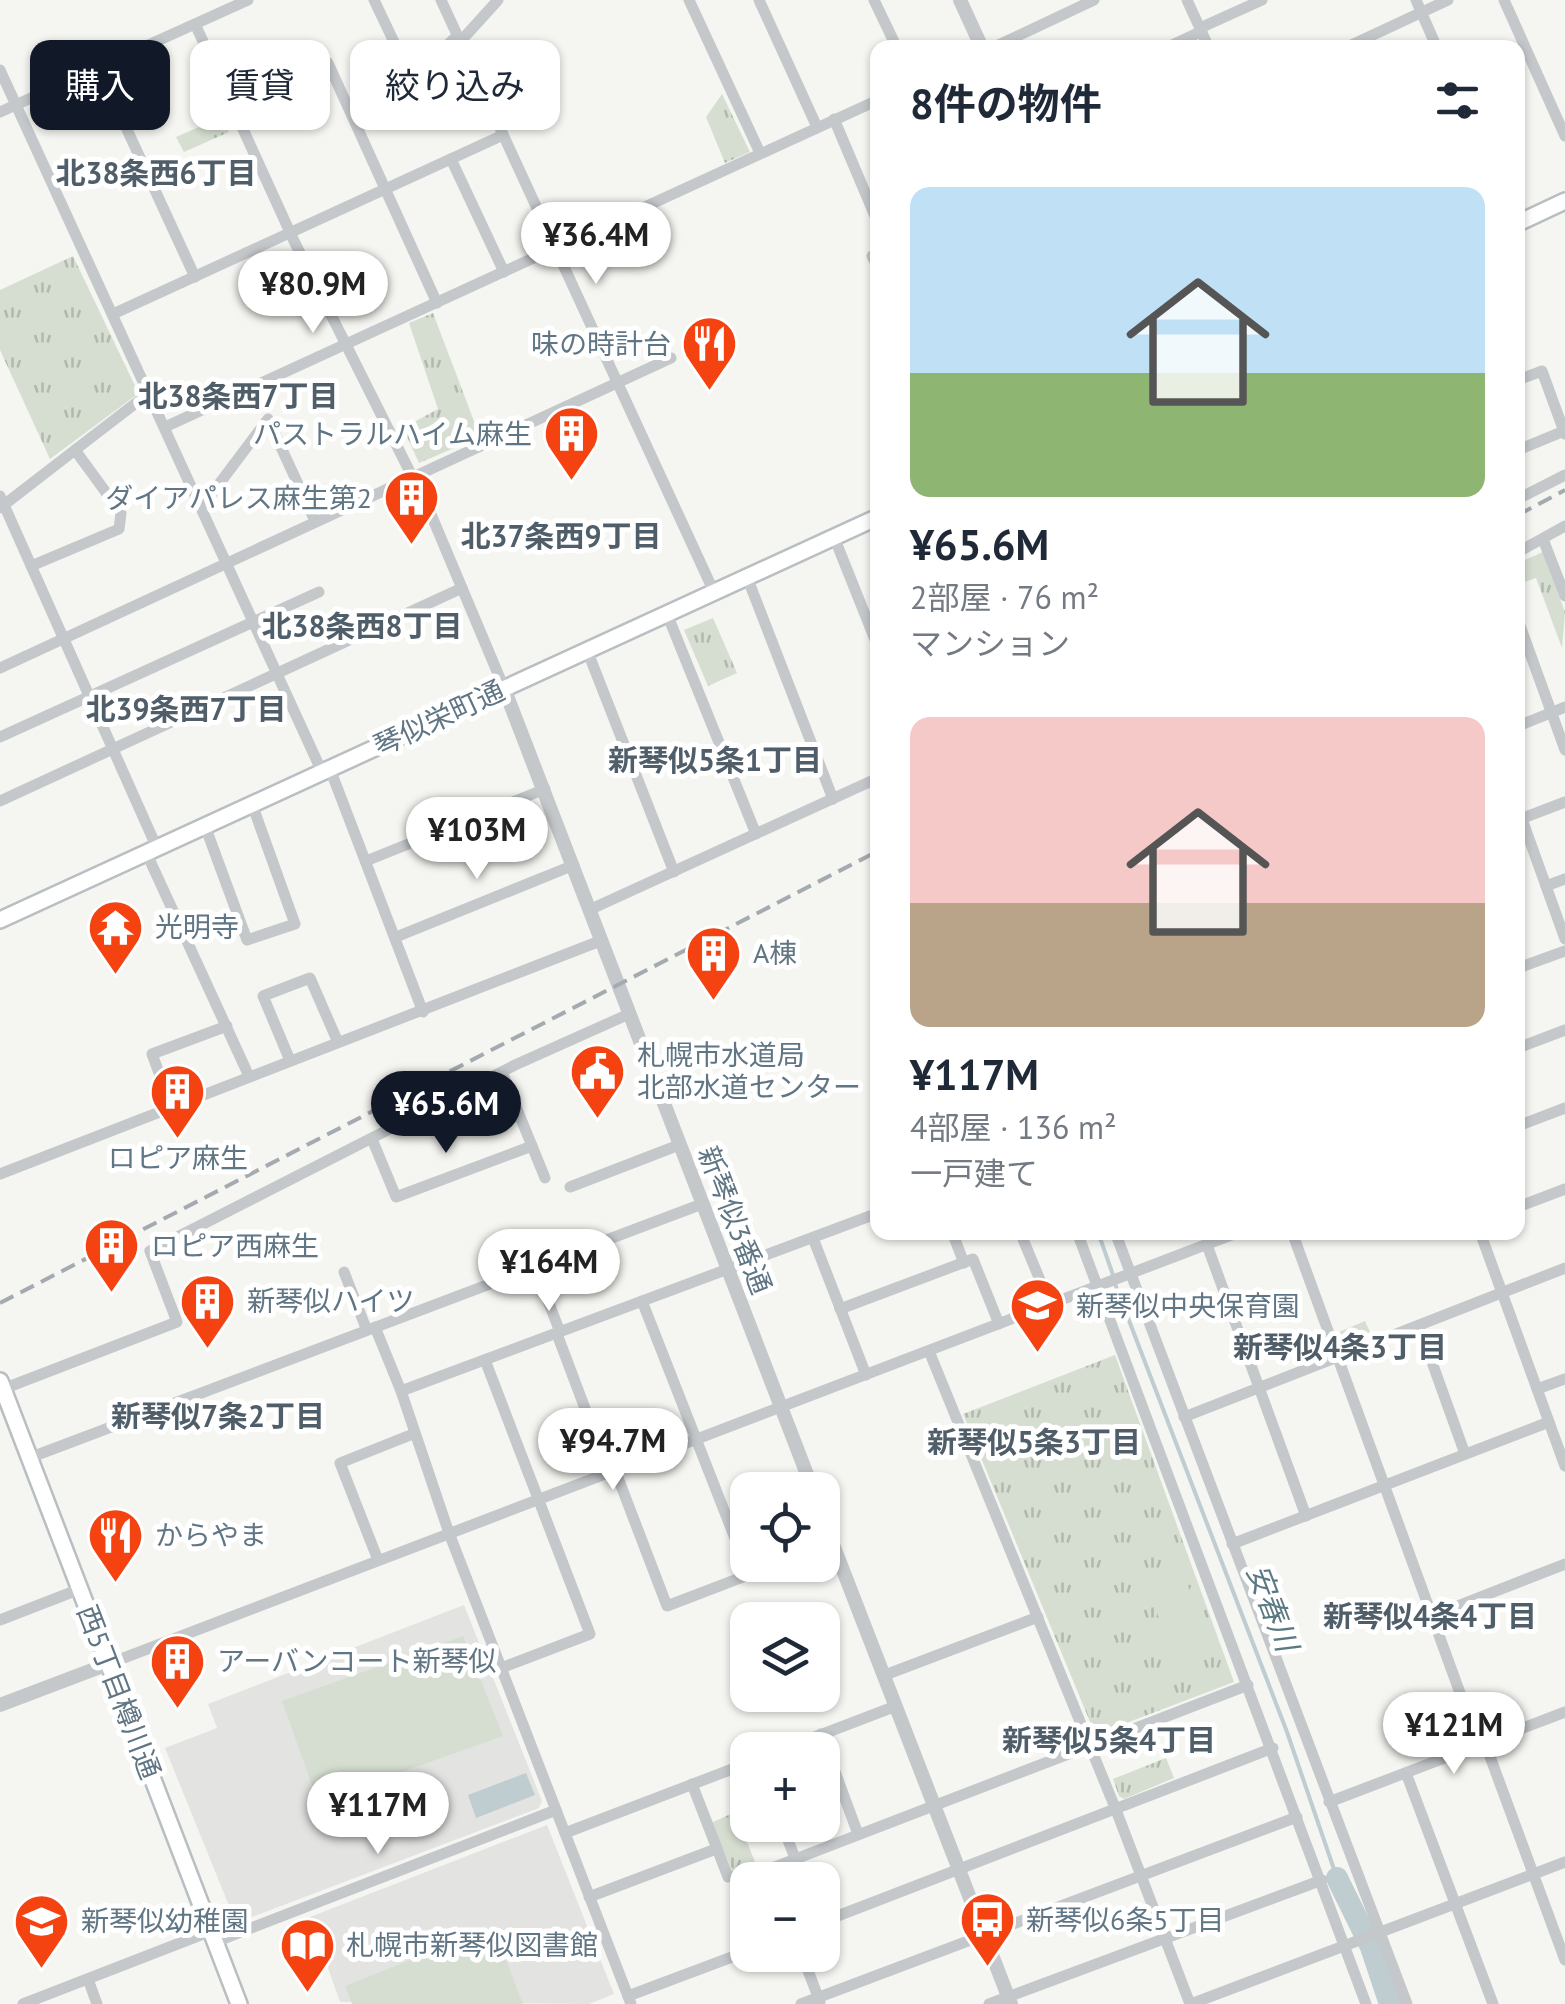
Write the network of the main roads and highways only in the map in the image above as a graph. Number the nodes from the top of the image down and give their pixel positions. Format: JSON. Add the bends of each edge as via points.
{"nodes":[{"id":1,"x":1565,"y":201,"type":"edge"},
{"id":2,"x":1525,"y":219,"type":"edge"},
{"id":3,"x":870,"y":520,"type":"edge"},
{"id":4,"x":0,"y":920,"type":"edge"},
{"id":5,"x":2,"y":1385,"type":"edge"},
{"id":6,"x":239,"y":2004,"type":"edge"}],
"edges":[{"from":1,"to":2,"type":"main road"},
{"from":3,"to":4,"type":"main road","name":"琴似栄町通"},
{"from":5,"to":6,"type":"main road","name":"西5丁目樽川通"}]}
